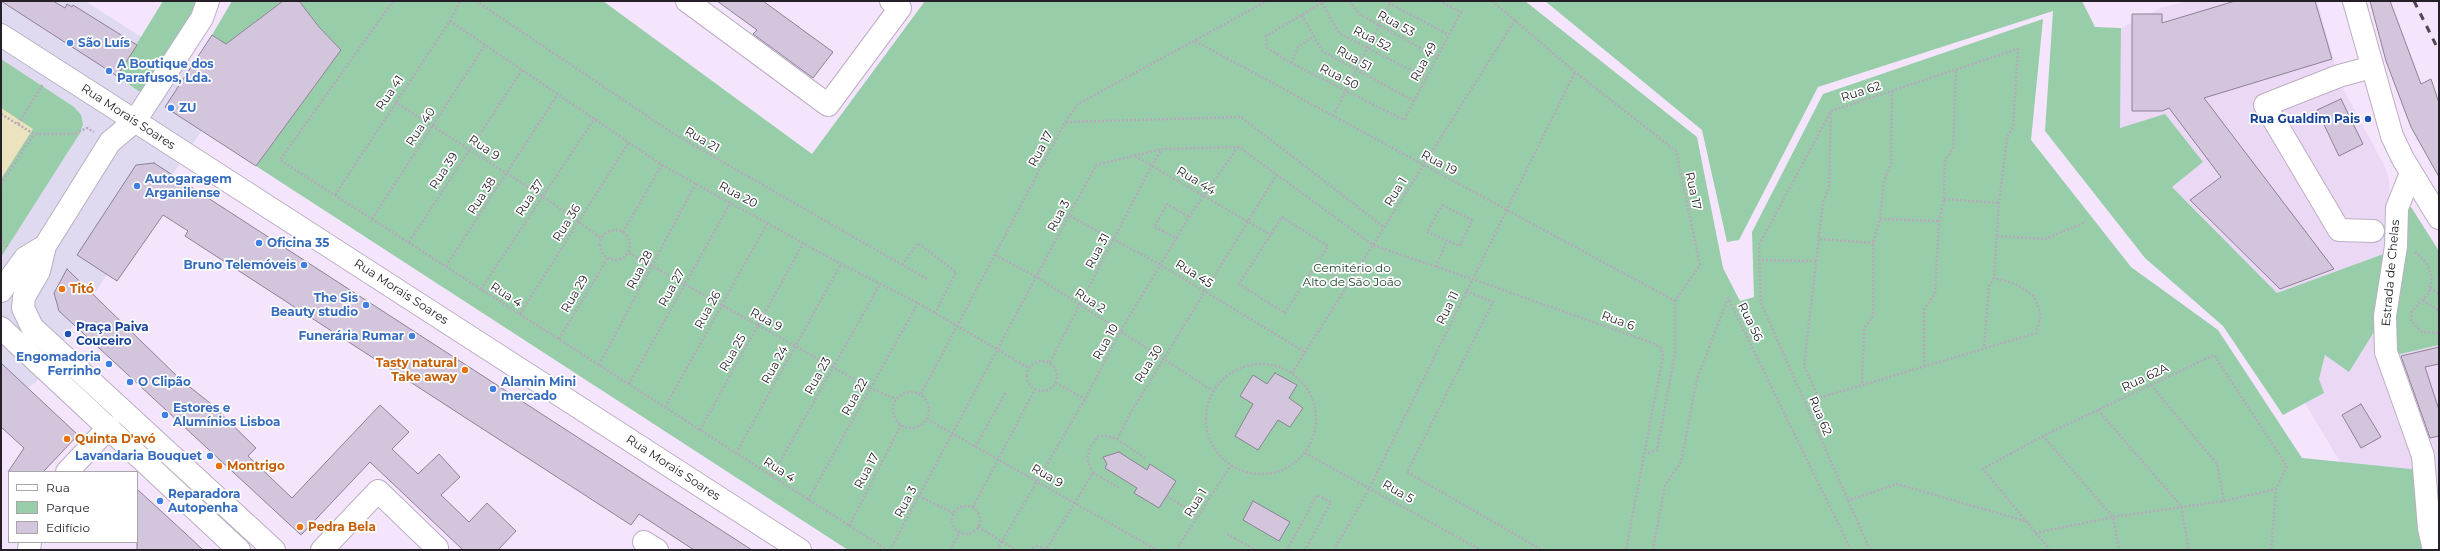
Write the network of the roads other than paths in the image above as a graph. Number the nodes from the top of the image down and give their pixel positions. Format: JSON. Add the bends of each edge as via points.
{"nodes":[{"id":1,"x":208,"y":1,"type":"edge"},
{"id":2,"x":687,"y":1,"type":"edge"},
{"id":3,"x":890,"y":1,"type":"edge"},
{"id":4,"x":2354,"y":1,"type":"edge"},
{"id":5,"x":1,"y":35,"type":"edge"},
{"id":6,"x":2372,"y":67,"type":"junction"},
{"id":7,"x":135,"y":121,"type":"junction"},
{"id":8,"x":2412,"y":173,"type":"junction"},
{"id":9,"x":2439,"y":218,"type":"edge"},
{"id":10,"x":2373,"y":231,"type":"dead end"},
{"id":11,"x":45,"y":246,"type":"junction"},
{"id":12,"x":1,"y":291,"type":"edge"},
{"id":13,"x":1,"y":328,"type":"edge"},
{"id":14,"x":116,"y":420,"type":"junction"},
{"id":15,"x":68,"y":471,"type":"edge"},
{"id":16,"x":239,"y":550,"type":"edge"},
{"id":17,"x":274,"y":550,"type":"edge"},
{"id":18,"x":322,"y":550,"type":"edge"},
{"id":19,"x":435,"y":550,"type":"edge"},
{"id":20,"x":800,"y":550,"type":"edge"},
{"id":21,"x":2434,"y":550,"type":"edge"}],
"edges":[{"from":1,"to":7,"type":"main road","via":[[202,18]]},
{"from":2,"to":3,"type":"main road","via":[[828,105],[900,8]]},
{"from":4,"to":6,"type":"main road"},
{"from":5,"to":7,"type":"main road","name":"Rua Morais Soares"},
{"from":6,"to":8,"type":"main road","via":[[2392,136]]},
{"from":6,"to":10,"type":"main road","via":[[2339,76],[2265,105],[2339,230]]},
{"from":7,"to":11,"type":"main road","via":[[110,142]]},
{"from":7,"to":20,"type":"main road","name":"Rua Morais Soares"},
{"from":8,"to":9,"type":"main road"},
{"from":8,"to":21,"type":"main road","name":"Estrada de Chelas","via":[[2397,208],[2396,246],[2385,316],[2386,352],[2423,456],[2428,521]]},
{"from":11,"to":12,"type":"main road","via":[[25,258]]},
{"from":11,"to":14,"type":"main road","via":[[39,271],[24,297],[23,308],[32,326]]},
{"from":13,"to":14,"type":"main road"},
{"from":14,"to":15,"type":"main road"},
{"from":14,"to":16,"type":"main road"},
{"from":14,"to":17,"type":"main road"},
{"from":18,"to":19,"type":"main road","via":[[378,491],[437,548]]}]}
